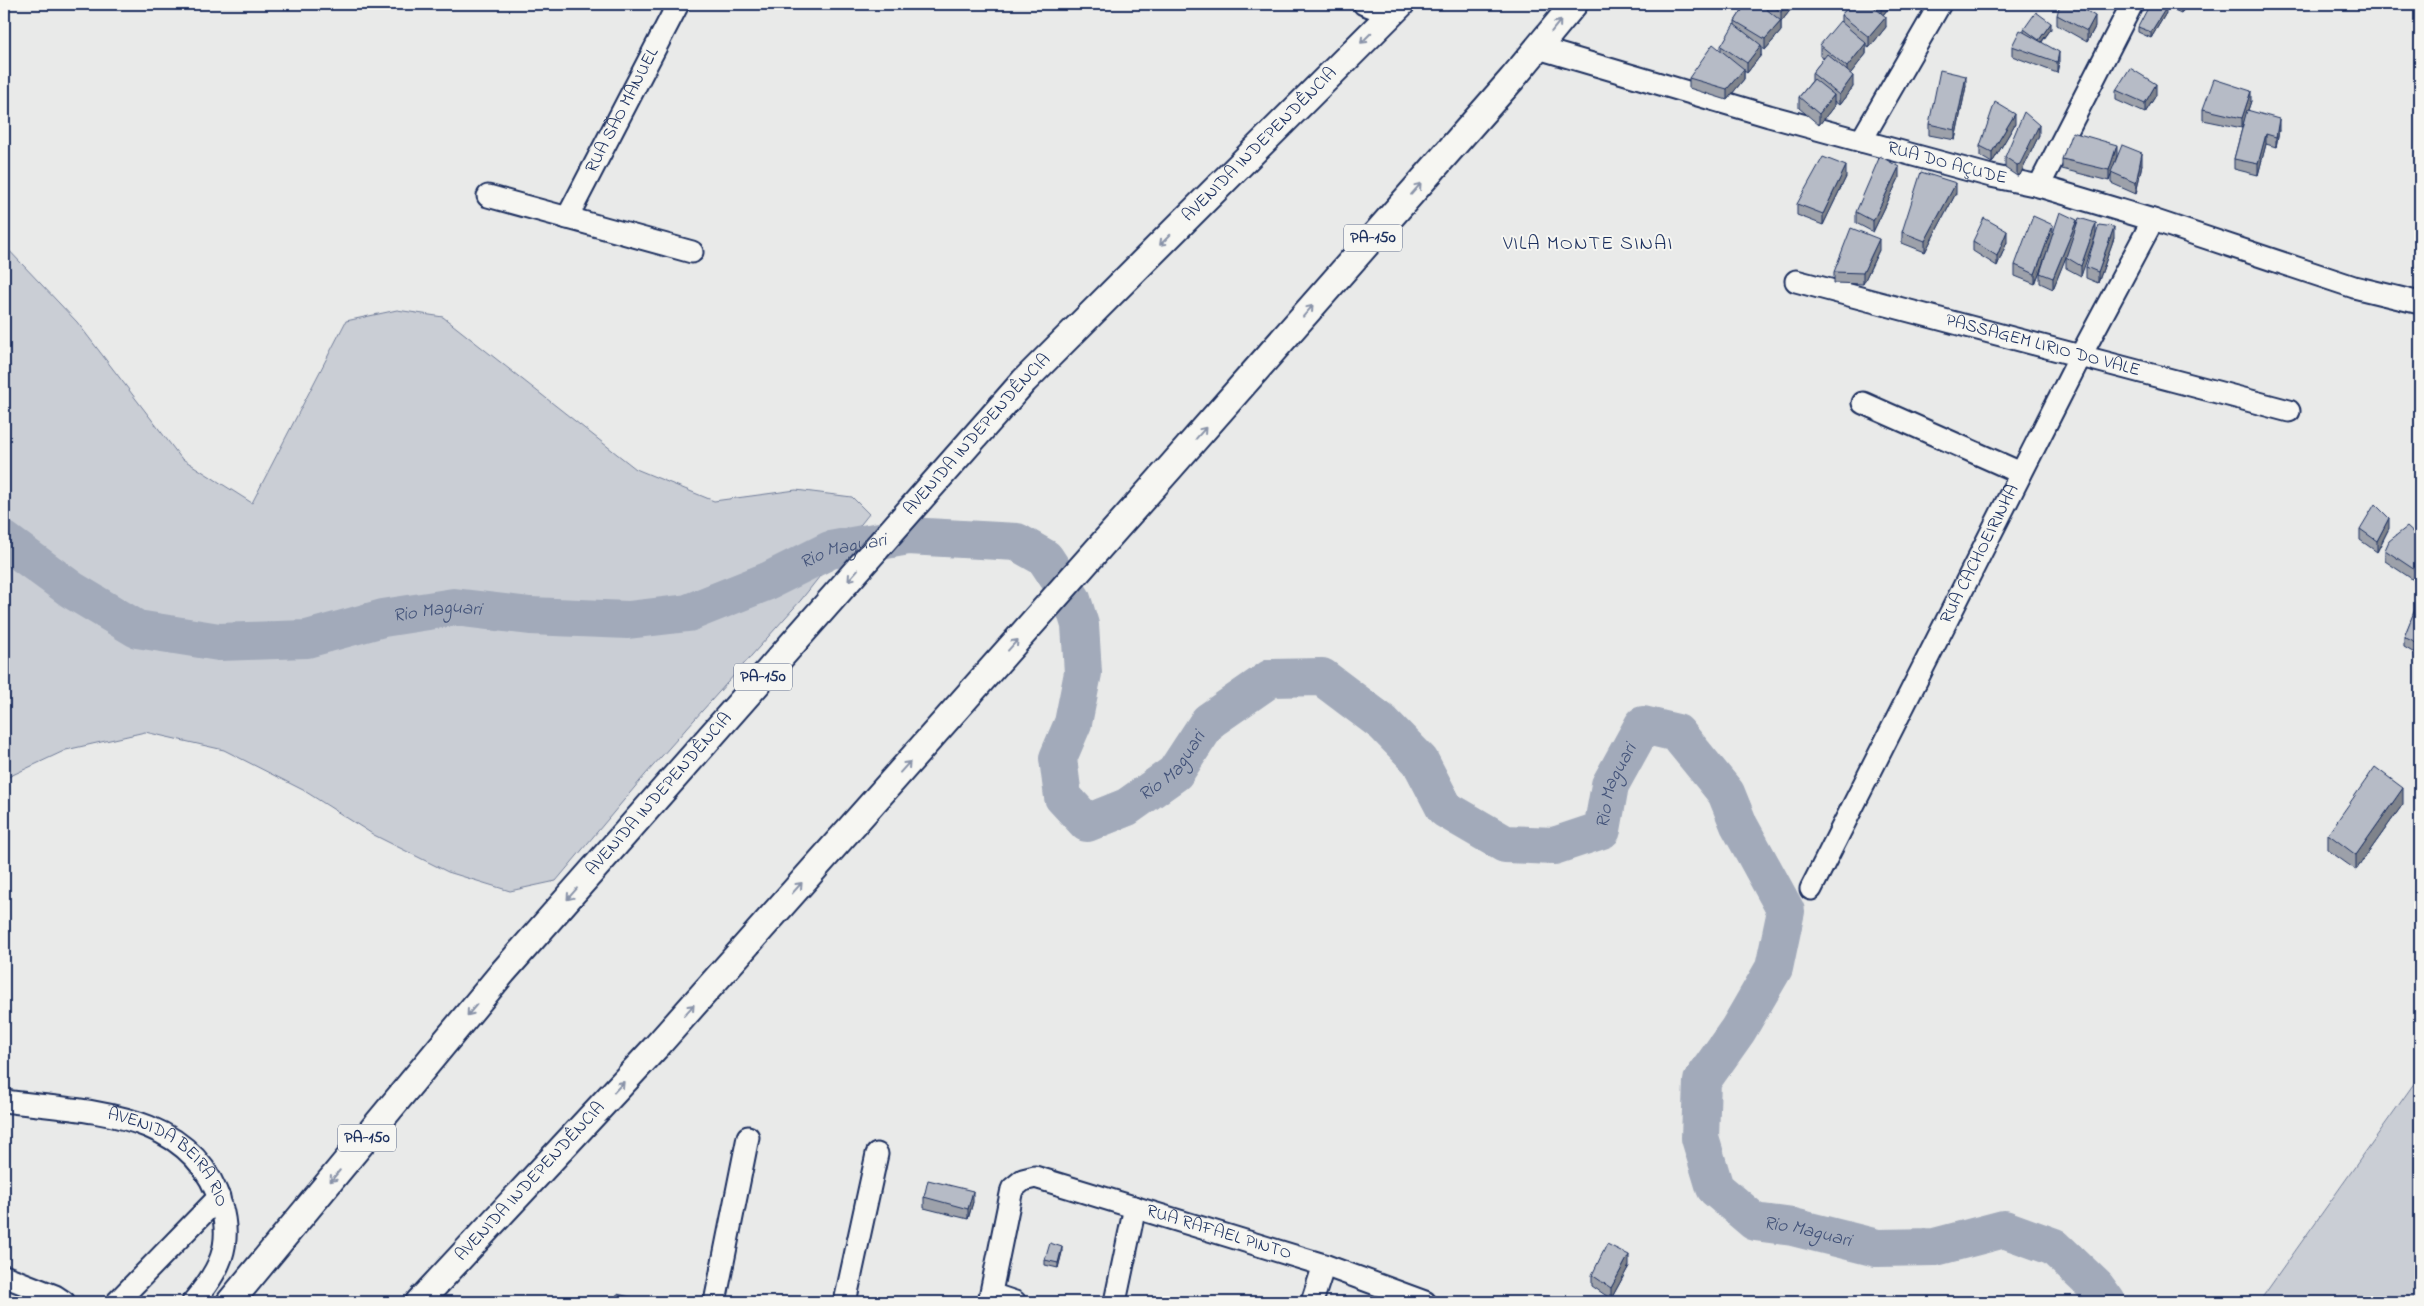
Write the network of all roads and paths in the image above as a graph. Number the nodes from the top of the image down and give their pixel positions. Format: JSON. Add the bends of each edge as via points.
{"nodes":[{"id":1,"x":678,"y":4,"type":"edge"},
{"id":2,"x":1574,"y":4,"type":"edge"},
{"id":3,"x":1940,"y":4,"type":"edge"},
{"id":4,"x":2132,"y":4,"type":"edge"},
{"id":5,"x":1378,"y":6,"type":"edge"},
{"id":6,"x":1538,"y":48,"type":"junction"},
{"id":7,"x":1861,"y":141,"type":"junction"},
{"id":8,"x":2039,"y":186,"type":"junction"},
{"id":9,"x":488,"y":196,"type":"dead end"},
{"id":10,"x":567,"y":218,"type":"junction"},
{"id":11,"x":2153,"y":220,"type":"junction"},
{"id":12,"x":692,"y":252,"type":"dead end"},
{"id":13,"x":1796,"y":281,"type":"dead end"},
{"id":14,"x":2420,"y":303,"type":"edge"},
{"id":15,"x":2080,"y":355,"type":"junction"},
{"id":16,"x":1863,"y":403,"type":"dead end"},
{"id":17,"x":2289,"y":412,"type":"dead end"},
{"id":18,"x":2021,"y":472,"type":"junction"},
{"id":19,"x":1811,"y":889,"type":"dead end"},
{"id":20,"x":4,"y":1101,"type":"edge"},
{"id":21,"x":748,"y":1137,"type":"dead end"},
{"id":22,"x":877,"y":1154,"type":"dead end"},
{"id":23,"x":218,"y":1197,"type":"junction"},
{"id":24,"x":1135,"y":1207,"type":"junction"},
{"id":25,"x":1324,"y":1265,"type":"junction"},
{"id":26,"x":4,"y":1276,"type":"edge"},
{"id":27,"x":990,"y":1298,"type":"edge"},
{"id":28,"x":64,"y":1302,"type":"edge"},
{"id":29,"x":117,"y":1302,"type":"edge"},
{"id":30,"x":193,"y":1302,"type":"edge"},
{"id":31,"x":230,"y":1302,"type":"edge"},
{"id":32,"x":419,"y":1302,"type":"edge"},
{"id":33,"x":716,"y":1302,"type":"edge"},
{"id":34,"x":845,"y":1302,"type":"edge"},
{"id":35,"x":1015,"y":1302,"type":"edge"},
{"id":36,"x":1116,"y":1302,"type":"edge"},
{"id":37,"x":1312,"y":1302,"type":"edge"},
{"id":38,"x":1425,"y":1302,"type":"edge"}],
"edges":[{"from":1,"to":10,"type":"street","name":"RUA SÃO MANUEL"},
{"from":6,"to":2,"type":"main road","name":"AVENIDA INDEPENDÊNCIA","number":"PA-150","one_way":true},
{"from":3,"to":7,"type":"street"},
{"from":4,"to":8,"type":"street"},
{"from":5,"to":31,"type":"main road","name":"AVENIDA INDEPENDÊNCIA","number":"PA-150","one_way":true,"via":[[1024,381],[503,972]]},
{"from":6,"to":7,"type":"street","name":"RUA DO AÇUDE"},
{"from":32,"to":6,"type":"main road","name":"AVENIDA INDEPENDÊNCIA","number":"PA-150","one_way":true,"via":[[656,1046],[1169,470]]},
{"from":7,"to":8,"type":"street","name":"RUA DO AÇUDE"},
{"from":8,"to":11,"type":"street","name":"RUA DO AÇUDE"},
{"from":9,"to":10,"type":"street"},
{"from":10,"to":12,"type":"street"},
{"from":11,"to":14,"type":"street","name":"RUA DO AÇUDE","via":[[2354,287]]},
{"from":11,"to":15,"type":"street","name":"RUA CACHOEIRINHA"},
{"from":13,"to":15,"type":"street","name":"PASSAGEM LIRIO DO VALE"},
{"from":15,"to":17,"type":"street","name":"PASSAGEM LIRIO DO VALE"},
{"from":15,"to":18,"type":"street","name":"RUA CACHOEIRINHA"},
{"from":16,"to":18,"type":"street"},
{"from":18,"to":19,"type":"street","name":"RUA CACHOEIRINHA"},
{"from":20,"to":23,"type":"street","name":"AVENIDA BEIRA RIO","via":[[86,1112],[140,1123],[166,1133],[205,1168]]},
{"from":21,"to":33,"type":"street"},
{"from":22,"to":34,"type":"street"},
{"from":23,"to":29,"type":"street"},
{"from":23,"to":30,"type":"street","name":"AVENIDA BEIRA RIO","via":[[225,1220],[226,1244],[220,1265]]},
{"from":24,"to":25,"type":"street","name":"RUA RAFAEL PINTO"},
{"from":24,"to":27,"type":"street","name":"RUA RAFAEL PINTO","via":[[1035,1177],[1023,1180],[1012,1189]]},
{"from":24,"to":36,"type":"street"},
{"from":25,"to":37,"type":"street"},
{"from":25,"to":38,"type":"street","name":"RUA RAFAEL PINTO"},
{"from":26,"to":28,"type":"street"},
{"from":27,"to":35,"type":"street"}]}
